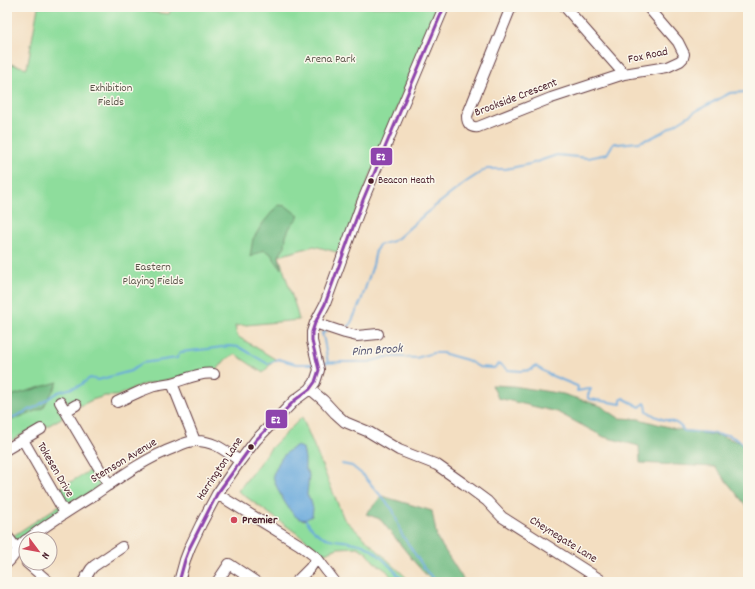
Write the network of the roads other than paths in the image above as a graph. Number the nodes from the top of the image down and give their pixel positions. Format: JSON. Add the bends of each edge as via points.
{"nodes":[{"id":1,"x":444,"y":7,"type":"edge"},
{"id":2,"x":512,"y":7,"type":"edge"},
{"id":3,"x":565,"y":7,"type":"edge"},
{"id":4,"x":648,"y":7,"type":"edge"},
{"id":5,"x":624,"y":74,"type":"junction"},
{"id":6,"x":315,"y":323,"type":"junction"},
{"id":7,"x":378,"y":334,"type":"dead end"},
{"id":8,"x":214,"y":374,"type":"dead end"},
{"id":9,"x":172,"y":384,"type":"junction"},
{"id":10,"x":310,"y":389,"type":"junction"},
{"id":11,"x":60,"y":402,"type":"dead end"},
{"id":12,"x":117,"y":402,"type":"dead end"},
{"id":13,"x":76,"y":405,"type":"dead end"},
{"id":14,"x":66,"y":411,"type":"junction"},
{"id":15,"x":41,"y":429,"type":"dead end"},
{"id":16,"x":23,"y":440,"type":"junction"},
{"id":17,"x":195,"y":441,"type":"junction"},
{"id":18,"x":7,"y":448,"type":"edge"},
{"id":19,"x":240,"y":461,"type":"junction"},
{"id":20,"x":109,"y":485,"type":"junction"},
{"id":21,"x":217,"y":494,"type":"junction"},
{"id":22,"x":65,"y":513,"type":"junction"},
{"id":23,"x":40,"y":531,"type":"edge"},
{"id":24,"x":7,"y":536,"type":"edge"},
{"id":25,"x":122,"y":547,"type":"dead end"},
{"id":26,"x":16,"y":551,"type":"junction"},
{"id":27,"x":18,"y":553,"type":"edge"},
{"id":28,"x":317,"y":558,"type":"junction"},
{"id":29,"x":7,"y":563,"type":"edge"},
{"id":30,"x":35,"y":571,"type":"edge"},
{"id":31,"x":302,"y":580,"type":"edge"},
{"id":32,"x":48,"y":582,"type":"edge"},
{"id":33,"x":83,"y":582,"type":"edge"},
{"id":34,"x":179,"y":582,"type":"edge"},
{"id":35,"x":217,"y":582,"type":"edge"},
{"id":36,"x":256,"y":582,"type":"edge"},
{"id":37,"x":335,"y":582,"type":"edge"},
{"id":38,"x":604,"y":582,"type":"edge"}],
"edges":[{"from":1,"to":6,"type":"street","via":[[369,185],[325,304]]},
{"from":2,"to":5,"type":"street","name":"Brookside Crescent","via":[[467,116],[467,121],[473,128],[550,98]]},
{"from":3,"to":5,"type":"street"},
{"from":4,"to":5,"type":"street","name":"Fox Road","via":[[678,42],[684,54],[683,58],[667,66]]},
{"from":6,"to":7,"type":"street","via":[[357,336]]},
{"from":6,"to":10,"type":"street","via":[[312,341],[319,370]]},
{"from":8,"to":9,"type":"street","via":[[202,374]]},
{"from":9,"to":12,"type":"street","via":[[154,386]]},
{"from":9,"to":17,"type":"street"},
{"from":10,"to":19,"type":"street","name":"Harrington Lane","via":[[280,415]]},
{"from":10,"to":38,"type":"street","name":"Cheynegate Lane","via":[[345,422],[369,432],[399,450],[437,465],[487,501],[502,517]]},
{"from":11,"to":14,"type":"street"},
{"from":13,"to":14,"type":"street"},
{"from":14,"to":20,"type":"street"},
{"from":15,"to":16,"type":"street","name":"Tokesen Drive"},
{"from":16,"to":18,"type":"street","name":"Tokesen Drive"},
{"from":16,"to":22,"type":"street","name":"Tokesen Drive"},
{"from":17,"to":19,"type":"street","name":"Stemson Avenue","via":[[215,444]]},
{"from":17,"to":20,"type":"street","name":"Stemson Avenue","via":[[168,450]]},
{"from":19,"to":21,"type":"street","name":"Harrington Lane"},
{"from":20,"to":22,"type":"street","name":"Stemson Avenue"},
{"from":21,"to":28,"type":"street"},
{"from":21,"to":34,"type":"street","name":"Harrington Lane","via":[[190,546]]},
{"from":22,"to":23,"type":"street","name":"Stemson Avenue"},
{"from":24,"to":26,"type":"street"},
{"from":25,"to":33,"type":"street","via":[[94,566]]},
{"from":26,"to":27,"type":"street"},
{"from":26,"to":29,"type":"street","name":"Stemson Avenue"},
{"from":28,"to":31,"type":"street"},
{"from":28,"to":37,"type":"street"},
{"from":30,"to":32,"type":"street"},
{"from":35,"to":36,"type":"street","via":[[229,564]]}]}
